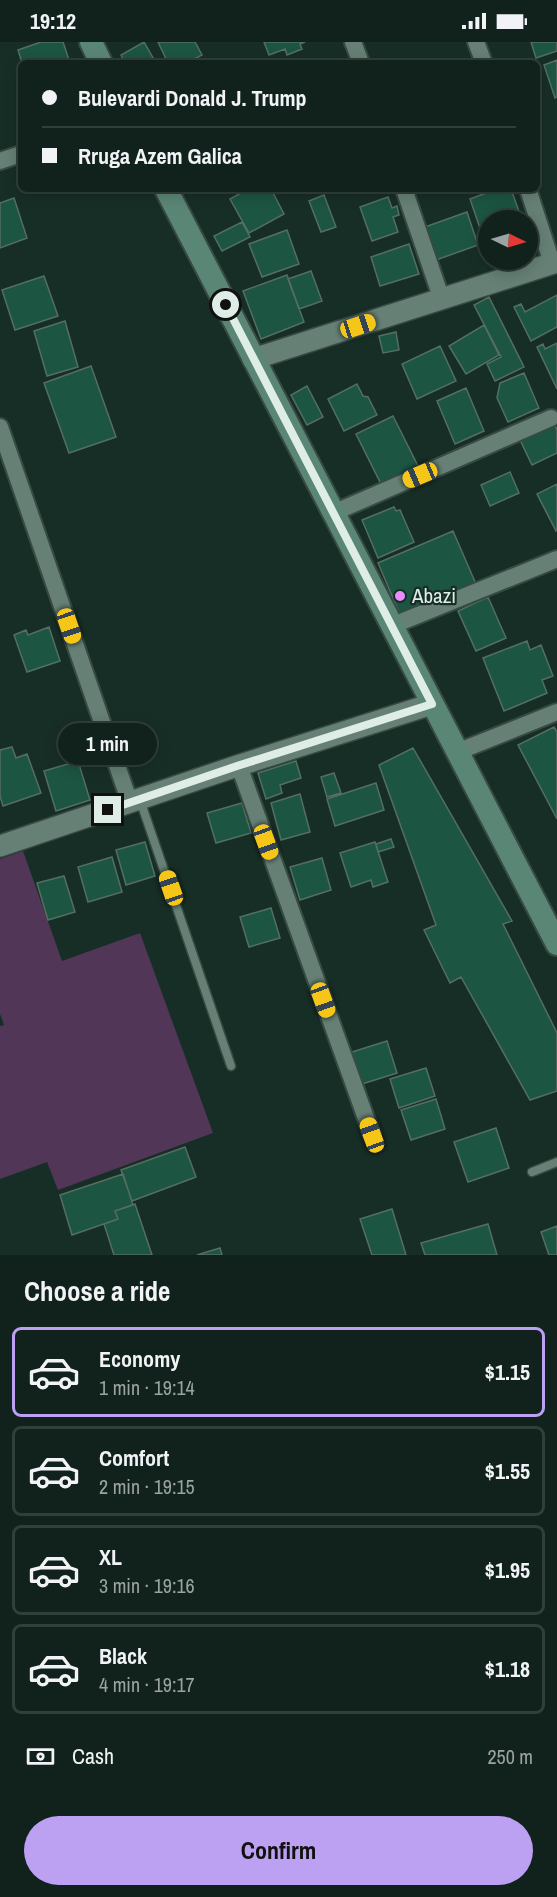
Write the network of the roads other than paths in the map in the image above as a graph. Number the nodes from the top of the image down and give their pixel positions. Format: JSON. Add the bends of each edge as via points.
{"nodes":[{"id":1,"x":91,"y":42,"type":"edge"},
{"id":2,"x":353,"y":42,"type":"edge"},
{"id":3,"x":476,"y":42,"type":"edge"},
{"id":4,"x":100,"y":60,"type":"edge"},
{"id":5,"x":359,"y":60,"type":"edge"},
{"id":6,"x":483,"y":60,"type":"edge"},
{"id":7,"x":18,"y":155,"type":"edge"},
{"id":8,"x":0,"y":160,"type":"edge"},
{"id":9,"x":168,"y":192,"type":"edge"},
{"id":10,"x":405,"y":192,"type":"edge"},
{"id":11,"x":529,"y":192,"type":"edge"},
{"id":12,"x":554,"y":262,"type":"edge"},
{"id":13,"x":442,"y":300,"type":"junction"},
{"id":14,"x":253,"y":359,"type":"junction"},
{"id":15,"x":551,"y":418,"type":"dead end"},
{"id":16,"x":0,"y":427,"type":"edge"},
{"id":17,"x":333,"y":513,"type":"junction"},
{"id":18,"x":557,"y":559,"type":"edge"},
{"id":19,"x":391,"y":626,"type":"junction"},
{"id":20,"x":432,"y":704,"type":"junction"},
{"id":21,"x":557,"y":712,"type":"edge"},
{"id":22,"x":457,"y":752,"type":"junction"},
{"id":23,"x":237,"y":766,"type":"junction"},
{"id":24,"x":135,"y":801,"type":"junction"},
{"id":25,"x":0,"y":846,"type":"edge"},
{"id":26,"x":551,"y":920,"type":"edge"},
{"id":27,"x":557,"y":944,"type":"edge"},
{"id":28,"x":231,"y":1066,"type":"dead end"},
{"id":29,"x":372,"y":1135,"type":"dead end"},
{"id":30,"x":557,"y":1162,"type":"edge"},
{"id":31,"x":532,"y":1172,"type":"dead end"}],
"edges":[{"from":1,"to":4,"type":"main road"},
{"from":2,"to":5,"type":"street"},
{"from":3,"to":6,"type":"street"},
{"from":7,"to":8,"type":"street"},
{"from":9,"to":14,"type":"main road"},
{"from":10,"to":13,"type":"street"},
{"from":11,"to":12,"type":"street"},
{"from":12,"to":13,"type":"street"},
{"from":13,"to":14,"type":"street"},
{"from":14,"to":17,"type":"main road"},
{"from":15,"to":17,"type":"street"},
{"from":16,"to":24,"type":"street"},
{"from":17,"to":19,"type":"main road"},
{"from":18,"to":19,"type":"street"},
{"from":19,"to":20,"type":"main road"},
{"from":20,"to":22,"type":"main road"},
{"from":20,"to":23,"type":"street"},
{"from":21,"to":22,"type":"street"},
{"from":22,"to":26,"type":"main road"},
{"from":23,"to":24,"type":"street"},
{"from":23,"to":29,"type":"street"},
{"from":24,"to":25,"type":"street"},
{"from":24,"to":28,"type":"lane"},
{"from":26,"to":27,"type":"main road"},
{"from":30,"to":31,"type":"lane"}]}
